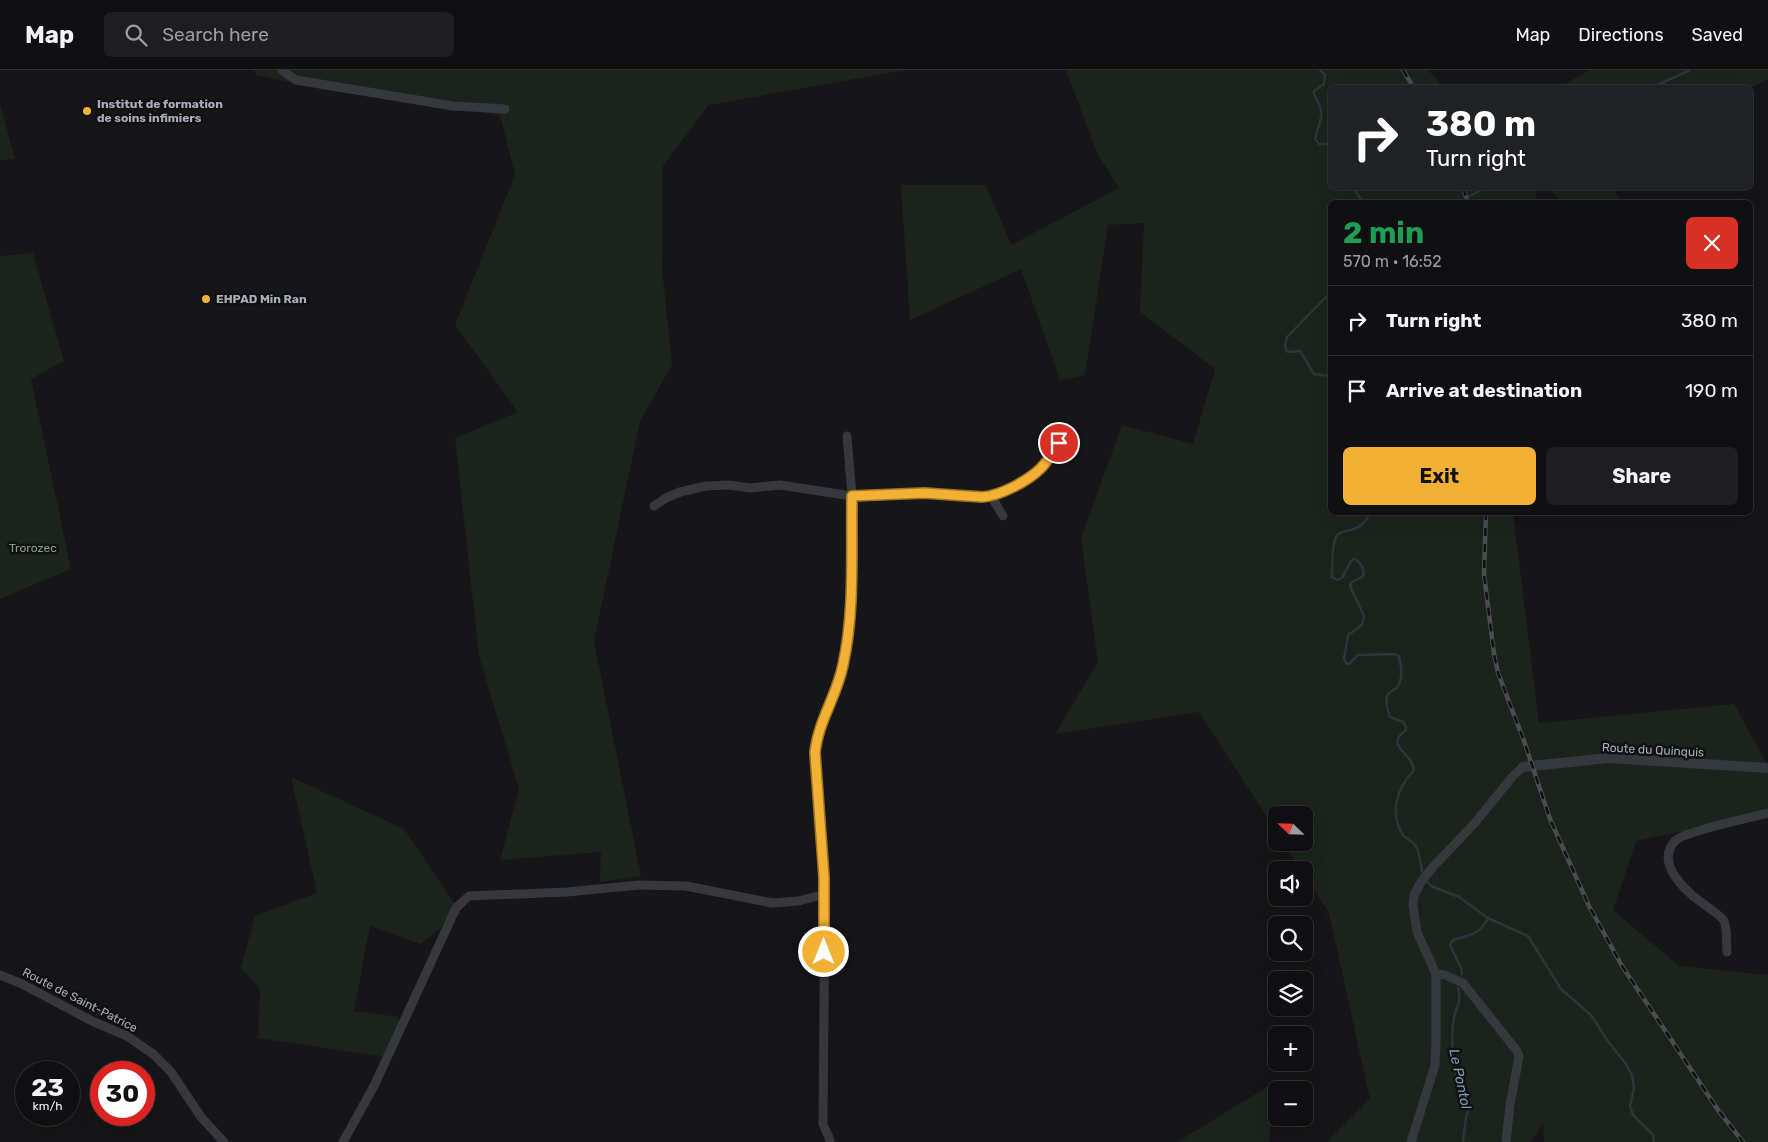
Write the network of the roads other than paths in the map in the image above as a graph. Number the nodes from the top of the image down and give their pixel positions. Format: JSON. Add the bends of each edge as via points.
{"nodes":[{"id":1,"x":282,"y":70,"type":"edge"},
{"id":2,"x":505,"y":109,"type":"dead end"},
{"id":3,"x":847,"y":436,"type":"dead end"},
{"id":4,"x":1059,"y":443,"type":"dead end"},
{"id":5,"x":852,"y":496,"type":"junction"},
{"id":6,"x":991,"y":496,"type":"junction"},
{"id":7,"x":654,"y":506,"type":"dead end"},
{"id":8,"x":1003,"y":516,"type":"dead end"},
{"id":9,"x":1524,"y":768,"type":"joint"},
{"id":10,"x":1768,"y":768,"type":"edge"},
{"id":11,"x":1768,"y":813,"type":"edge"},
{"id":12,"x":824,"y":894,"type":"junction"},
{"id":13,"x":1727,"y":952,"type":"dead end"},
{"id":14,"x":1436,"y":974,"type":"junction"},
{"id":15,"x":0,"y":976,"type":"edge"},
{"id":16,"x":830,"y":1140,"type":"dead end"},
{"id":17,"x":224,"y":1142,"type":"edge"},
{"id":18,"x":343,"y":1142,"type":"edge"},
{"id":19,"x":1411,"y":1142,"type":"edge"},
{"id":20,"x":1506,"y":1142,"type":"edge"}],
"edges":[{"from":1,"to":2,"type":"street","via":[[296,80],[454,106]]},
{"from":3,"to":5,"type":"street"},
{"from":4,"to":6,"type":"street","via":[[1040,469]]},
{"from":5,"to":6,"type":"street","via":[[924,493]]},
{"from":5,"to":7,"type":"street","via":[[780,485],[750,488],[706,486],[666,498]]},
{"from":5,"to":12,"type":"street","via":[[850,612],[843,666],[821,723],[815,753]]},
{"from":6,"to":8,"type":"street"},
{"from":9,"to":10,"type":"street","name":"Route du Quinquis","via":[[1608,758]]},
{"from":9,"to":14,"type":"street","name":"Route du Quinquis","via":[[1513,776],[1432,868],[1414,894],[1417,932]]},
{"from":11,"to":13,"type":"street","via":[[1697,831],[1677,839],[1671,846],[1668,857],[1670,869],[1681,886],[1724,920]]},
{"from":12,"to":16,"type":"street","via":[[823,1124]]},
{"from":12,"to":18,"type":"street","via":[[799,901],[772,903],[686,886],[639,885],[469,896],[456,908],[374,1086]]},
{"from":14,"to":19,"type":"street","via":[[1435,1065]]},
{"from":14,"to":20,"type":"street","via":[[1463,983],[1519,1056]]},
{"from":15,"to":17,"type":"street","name":"Route de Saint-Patrice","via":[[127,1036],[153,1054],[171,1072],[200,1117]]}]}
